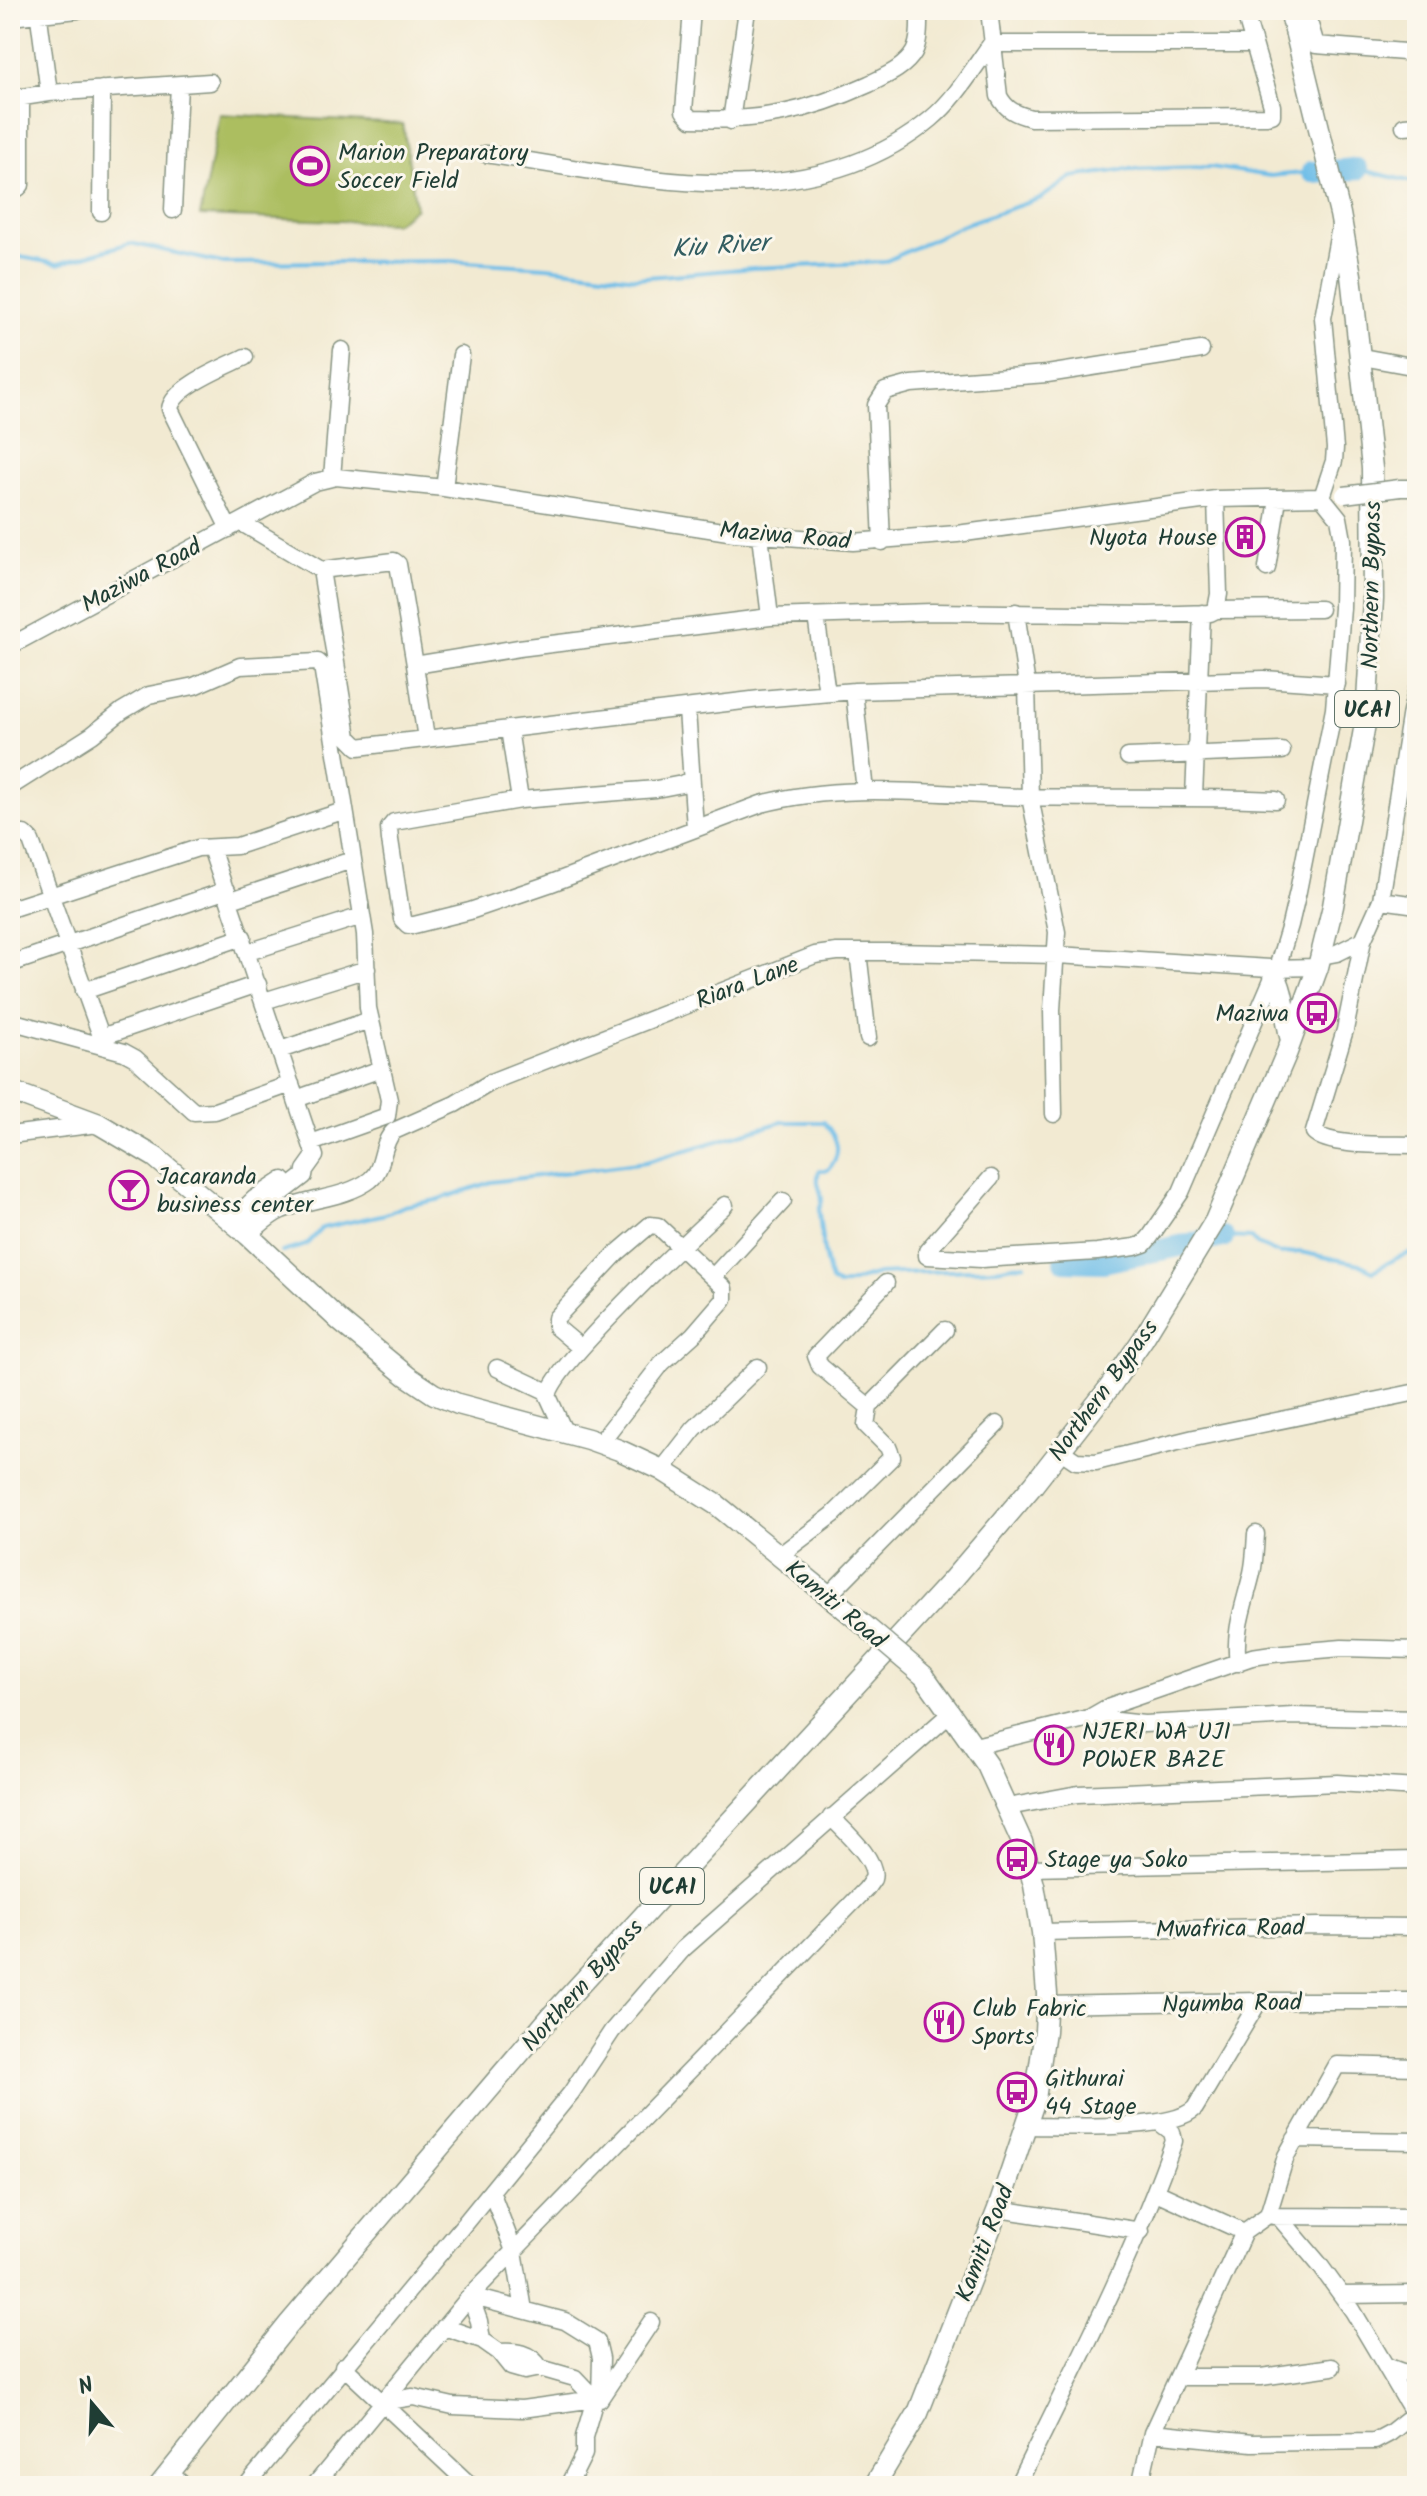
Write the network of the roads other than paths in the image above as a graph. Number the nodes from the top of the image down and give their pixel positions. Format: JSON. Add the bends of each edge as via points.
{"nodes":[{"id":1,"x":78,"y":10,"type":"edge"},
{"id":2,"x":692,"y":10,"type":"edge"},
{"id":3,"x":747,"y":10,"type":"edge"},
{"id":4,"x":919,"y":10,"type":"edge"},
{"id":5,"x":989,"y":10,"type":"edge"},
{"id":6,"x":1244,"y":10,"type":"edge"},
{"id":7,"x":38,"y":12,"type":"edge"},
{"id":8,"x":10,"y":17,"type":"edge"},
{"id":9,"x":1292,"y":18,"type":"edge"},
{"id":10,"x":991,"y":44,"type":"junction"},
{"id":11,"x":1254,"y":44,"type":"junction"},
{"id":12,"x":1417,"y":53,"type":"edge"},
{"id":13,"x":210,"y":82,"type":"dead end"},
{"id":14,"x":179,"y":85,"type":"junction"},
{"id":15,"x":102,"y":89,"type":"junction"},
{"id":16,"x":49,"y":93,"type":"junction"},
{"id":17,"x":16,"y":98,"type":"edge"},
{"id":18,"x":731,"y":121,"type":"junction"},
{"id":19,"x":485,"y":154,"type":"dead end"},
{"id":20,"x":10,"y":190,"type":"edge"},
{"id":21,"x":173,"y":210,"type":"dead end"},
{"id":22,"x":101,"y":212,"type":"dead end"},
{"id":23,"x":1341,"y":220,"type":"junction"},
{"id":24,"x":342,"y":350,"type":"dead end"},
{"id":25,"x":1201,"y":350,"type":"dead end"},
{"id":26,"x":461,"y":355,"type":"dead end"},
{"id":27,"x":245,"y":357,"type":"dead end"},
{"id":28,"x":1362,"y":357,"type":"junction"},
{"id":29,"x":1417,"y":367,"type":"edge"},
{"id":30,"x":332,"y":478,"type":"junction"},
{"id":31,"x":444,"y":488,"type":"junction"},
{"id":32,"x":1417,"y":488,"type":"edge"},
{"id":33,"x":1322,"y":497,"type":"junction"},
{"id":34,"x":1216,"y":499,"type":"junction"},
{"id":35,"x":1278,"y":499,"type":"junction"},
{"id":36,"x":236,"y":526,"type":"junction"},
{"id":37,"x":760,"y":536,"type":"junction"},
{"id":38,"x":882,"y":542,"type":"junction"},
{"id":39,"x":1267,"y":568,"type":"dead end"},
{"id":40,"x":321,"y":570,"type":"junction"},
{"id":41,"x":1320,"y":609,"type":"dead end"},
{"id":42,"x":1209,"y":611,"type":"junction"},
{"id":43,"x":1016,"y":612,"type":"junction"},
{"id":44,"x":816,"y":616,"type":"junction"},
{"id":45,"x":770,"y":617,"type":"junction"},
{"id":46,"x":10,"y":646,"type":"edge"},
{"id":47,"x":415,"y":665,"type":"junction"},
{"id":48,"x":1199,"y":681,"type":"junction"},
{"id":49,"x":1337,"y":684,"type":"junction"},
{"id":50,"x":1027,"y":686,"type":"junction"},
{"id":51,"x":1417,"y":689,"type":"edge"},
{"id":52,"x":854,"y":691,"type":"junction"},
{"id":53,"x":827,"y":693,"type":"junction"},
{"id":54,"x":687,"y":710,"type":"junction"},
{"id":55,"x":509,"y":729,"type":"junction"},
{"id":56,"x":426,"y":739,"type":"junction"},
{"id":57,"x":1282,"y":751,"type":"dead end"},
{"id":58,"x":1196,"y":754,"type":"junction"},
{"id":59,"x":1128,"y":757,"type":"dead end"},
{"id":60,"x":691,"y":779,"type":"junction"},
{"id":61,"x":10,"y":787,"type":"edge"},
{"id":62,"x":865,"y":791,"type":"junction"},
{"id":63,"x":1194,"y":796,"type":"junction"},
{"id":64,"x":1030,"y":797,"type":"junction"},
{"id":65,"x":520,"y":800,"type":"junction"},
{"id":66,"x":1276,"y":800,"type":"dead end"},
{"id":67,"x":343,"y":811,"type":"junction"},
{"id":68,"x":695,"y":828,"type":"junction"},
{"id":69,"x":10,"y":836,"type":"edge"},
{"id":70,"x":211,"y":848,"type":"junction"},
{"id":71,"x":352,"y":860,"type":"junction"},
{"id":72,"x":50,"y":895,"type":"junction"},
{"id":73,"x":229,"y":895,"type":"junction"},
{"id":74,"x":1381,"y":900,"type":"junction"},
{"id":75,"x":1417,"y":905,"type":"edge"},
{"id":76,"x":10,"y":909,"type":"edge"},
{"id":77,"x":362,"y":916,"type":"junction"},
{"id":78,"x":1327,"y":933,"type":"junction"},
{"id":79,"x":1358,"y":943,"type":"junction"},
{"id":80,"x":66,"y":944,"type":"junction"},
{"id":81,"x":245,"y":945,"type":"junction"},
{"id":82,"x":858,"y":952,"type":"junction"},
{"id":83,"x":1057,"y":955,"type":"junction"},
{"id":84,"x":1320,"y":962,"type":"junction"},
{"id":85,"x":10,"y":964,"type":"edge"},
{"id":86,"x":367,"y":969,"type":"junction"},
{"id":87,"x":1275,"y":971,"type":"junction"},
{"id":88,"x":258,"y":984,"type":"junction"},
{"id":89,"x":84,"y":991,"type":"junction"},
{"id":90,"x":264,"y":1001,"type":"junction"},
{"id":91,"x":370,"y":1020,"type":"junction"},
{"id":92,"x":10,"y":1021,"type":"edge"},
{"id":93,"x":868,"y":1038,"type":"dead end"},
{"id":94,"x":1291,"y":1040,"type":"junction"},
{"id":95,"x":103,"y":1042,"type":"junction"},
{"id":96,"x":280,"y":1050,"type":"junction"},
{"id":97,"x":381,"y":1069,"type":"junction"},
{"id":98,"x":10,"y":1091,"type":"edge"},
{"id":99,"x":294,"y":1092,"type":"junction"},
{"id":100,"x":1054,"y":1114,"type":"dead end"},
{"id":101,"x":99,"y":1124,"type":"junction"},
{"id":102,"x":10,"y":1135,"type":"edge"},
{"id":103,"x":311,"y":1143,"type":"junction"},
{"id":104,"x":1417,"y":1145,"type":"edge"},
{"id":105,"x":991,"y":1178,"type":"dead end"},
{"id":106,"x":783,"y":1201,"type":"dead end"},
{"id":107,"x":725,"y":1205,"type":"dead end"},
{"id":108,"x":240,"y":1229,"type":"junction"},
{"id":109,"x":680,"y":1247,"type":"junction"},
{"id":110,"x":714,"y":1276,"type":"junction"},
{"id":111,"x":886,"y":1283,"type":"dead end"},
{"id":112,"x":945,"y":1330,"type":"dead end"},
{"id":113,"x":581,"y":1348,"type":"junction"},
{"id":114,"x":758,"y":1367,"type":"dead end"},
{"id":115,"x":497,"y":1368,"type":"dead end"},
{"id":116,"x":548,"y":1392,"type":"junction"},
{"id":117,"x":1417,"y":1392,"type":"edge"},
{"id":118,"x":869,"y":1407,"type":"junction"},
{"id":119,"x":997,"y":1424,"type":"dead end"},
{"id":120,"x":564,"y":1431,"type":"junction"},
{"id":121,"x":600,"y":1443,"type":"junction"},
{"id":122,"x":1061,"y":1451,"type":"junction"},
{"id":123,"x":662,"y":1470,"type":"junction"},
{"id":124,"x":1256,"y":1534,"type":"dead end"},
{"id":125,"x":779,"y":1556,"type":"junction"},
{"id":126,"x":836,"y":1603,"type":"junction"},
{"id":127,"x":1417,"y":1650,"type":"edge"},
{"id":128,"x":1238,"y":1663,"type":"junction"},
{"id":129,"x":951,"y":1713,"type":"junction"},
{"id":130,"x":1089,"y":1718,"type":"junction"},
{"id":131,"x":1417,"y":1719,"type":"edge"},
{"id":132,"x":975,"y":1746,"type":"junction"},
{"id":133,"x":1417,"y":1788,"type":"edge"},
{"id":134,"x":1008,"y":1807,"type":"junction"},
{"id":135,"x":831,"y":1817,"type":"junction"},
{"id":136,"x":1417,"y":1860,"type":"edge"},
{"id":137,"x":1030,"y":1868,"type":"junction"},
{"id":138,"x":1417,"y":1927,"type":"edge"},
{"id":139,"x":1042,"y":1932,"type":"junction"},
{"id":140,"x":1259,"y":2001,"type":"junction"},
{"id":141,"x":1417,"y":2001,"type":"edge"},
{"id":142,"x":1046,"y":2005,"type":"junction"},
{"id":143,"x":1417,"y":2067,"type":"edge"},
{"id":144,"x":1160,"y":2123,"type":"junction"},
{"id":145,"x":1027,"y":2126,"type":"junction"},
{"id":146,"x":1295,"y":2139,"type":"junction"},
{"id":147,"x":1417,"y":2141,"type":"edge"},
{"id":148,"x":491,"y":2191,"type":"junction"},
{"id":149,"x":1156,"y":2192,"type":"junction"},
{"id":150,"x":998,"y":2209,"type":"junction"},
{"id":151,"x":1274,"y":2216,"type":"junction"},
{"id":152,"x":1417,"y":2217,"type":"edge"},
{"id":153,"x":1141,"y":2231,"type":"junction"},
{"id":154,"x":1244,"y":2232,"type":"junction"},
{"id":155,"x":514,"y":2251,"type":"junction"},
{"id":156,"x":1417,"y":2294,"type":"edge"},
{"id":157,"x":1342,"y":2295,"type":"junction"},
{"id":158,"x":470,"y":2296,"type":"junction"},
{"id":159,"x":524,"y":2310,"type":"junction"},
{"id":160,"x":651,"y":2322,"type":"dead end"},
{"id":161,"x":444,"y":2327,"type":"junction"},
{"id":162,"x":482,"y":2340,"type":"junction"},
{"id":163,"x":343,"y":2366,"type":"junction"},
{"id":164,"x":1386,"y":2366,"type":"junction"},
{"id":165,"x":1332,"y":2367,"type":"dead end"},
{"id":166,"x":1417,"y":2372,"type":"edge"},
{"id":167,"x":1179,"y":2377,"type":"junction"},
{"id":168,"x":597,"y":2399,"type":"junction"},
{"id":169,"x":382,"y":2402,"type":"junction"},
{"id":170,"x":1416,"y":2417,"type":"edge"},
{"id":171,"x":1152,"y":2433,"type":"junction"},
{"id":172,"x":171,"y":2482,"type":"edge"},
{"id":173,"x":463,"y":2484,"type":"edge"},
{"id":174,"x":1019,"y":2485,"type":"edge"},
{"id":175,"x":246,"y":2486,"type":"edge"},
{"id":176,"x":314,"y":2486,"type":"edge"},
{"id":177,"x":568,"y":2486,"type":"edge"},
{"id":178,"x":874,"y":2486,"type":"edge"},
{"id":179,"x":1140,"y":2486,"type":"edge"}],
"edges":[{"from":1,"to":7,"type":"street"},
{"from":2,"to":18,"type":"street","via":[[684,111],[691,119]]},
{"from":3,"to":18,"type":"street"},
{"from":4,"to":18,"type":"street","via":[[913,54],[886,75],[818,106]]},
{"from":5,"to":10,"type":"street"},
{"from":6,"to":11,"type":"street"},
{"from":7,"to":8,"type":"street"},
{"from":7,"to":16,"type":"street"},
{"from":9,"to":12,"type":"street","via":[[1310,25],[1316,45]]},
{"from":9,"to":23,"type":"main road","name":"Northern Bypass","number":"UCA1"},
{"from":10,"to":11,"type":"street"},
{"from":10,"to":11,"type":"street","via":[[1004,106],[1031,118],[1272,115]]},
{"from":10,"to":19,"type":"street","via":[[956,93],[912,132],[847,164],[798,177],[743,184],[684,183]]},
{"from":13,"to":14,"type":"street"},
{"from":14,"to":15,"type":"street"},
{"from":14,"to":21,"type":"street"},
{"from":15,"to":16,"type":"street"},
{"from":15,"to":22,"type":"street"},
{"from":16,"to":17,"type":"street"},
{"from":17,"to":20,"type":"street","via":[[21,185]]},
{"from":23,"to":28,"type":"main road","name":"Northern Bypass","number":"UCA1"},
{"from":23,"to":33,"type":"street","via":[[1323,318],[1335,448]]},
{"from":24,"to":30,"type":"street"},
{"from":25,"to":38,"type":"street","via":[[885,391],[876,405]]},
{"from":26,"to":31,"type":"street"},
{"from":27,"to":36,"type":"street","via":[[188,387],[170,404]]},
{"from":28,"to":29,"type":"street"},
{"from":28,"to":78,"type":"main road","name":"Northern Bypass","number":"UCA1","via":[[1374,527],[1370,671]]},
{"from":30,"to":31,"type":"street","name":"Maziwa Road"},
{"from":30,"to":36,"type":"street","name":"Maziwa Road","via":[[315,482]]},
{"from":31,"to":37,"type":"street","name":"Maziwa Road"},
{"from":32,"to":33,"type":"street","name":"Maziwa Road","bridge":true},
{"from":33,"to":35,"type":"street","name":"Maziwa Road"},
{"from":33,"to":49,"type":"street","via":[[1339,518],[1343,540]]},
{"from":34,"to":35,"type":"street","name":"Maziwa Road"},
{"from":34,"to":38,"type":"street","name":"Maziwa Road"},
{"from":34,"to":42,"type":"street","via":[[1219,594]]},
{"from":35,"to":39,"type":"street"},
{"from":36,"to":40,"type":"street"},
{"from":36,"to":46,"type":"street","name":"Maziwa Road"},
{"from":37,"to":38,"type":"street","name":"Maziwa Road"},
{"from":37,"to":45,"type":"street"},
{"from":40,"to":47,"type":"street","via":[[398,564]]},
{"from":40,"to":56,"type":"street","via":[[348,737],[358,747]]},
{"from":41,"to":42,"type":"street"},
{"from":42,"to":43,"type":"street"},
{"from":42,"to":48,"type":"street"},
{"from":43,"to":44,"type":"street"},
{"from":43,"to":50,"type":"street"},
{"from":44,"to":45,"type":"street"},
{"from":44,"to":53,"type":"street"},
{"from":45,"to":47,"type":"street"},
{"from":47,"to":56,"type":"street"},
{"from":48,"to":49,"type":"street"},
{"from":48,"to":50,"type":"street"},
{"from":48,"to":58,"type":"street"},
{"from":49,"to":87,"type":"street","via":[[1290,925]]},
{"from":50,"to":52,"type":"street"},
{"from":50,"to":64,"type":"street"},
{"from":51,"to":74,"type":"street"},
{"from":52,"to":53,"type":"street"},
{"from":52,"to":62,"type":"street"},
{"from":53,"to":54,"type":"street"},
{"from":54,"to":55,"type":"street"},
{"from":54,"to":60,"type":"street"},
{"from":55,"to":56,"type":"street"},
{"from":55,"to":65,"type":"street"},
{"from":57,"to":58,"type":"street"},
{"from":58,"to":59,"type":"street"},
{"from":58,"to":63,"type":"street"},
{"from":60,"to":65,"type":"street","via":[[656,789]]},
{"from":60,"to":68,"type":"street"},
{"from":61,"to":67,"type":"street","via":[[149,695],[194,686],[240,666],[318,662]]},
{"from":62,"to":64,"type":"street"},
{"from":62,"to":68,"type":"street","via":[[780,799]]},
{"from":63,"to":64,"type":"street"},
{"from":63,"to":66,"type":"street"},
{"from":64,"to":83,"type":"street"},
{"from":65,"to":68,"type":"street","via":[[391,824],[405,923],[470,911]]},
{"from":67,"to":70,"type":"street","via":[[255,841]]},
{"from":67,"to":71,"type":"street"},
{"from":69,"to":72,"type":"street","via":[[28,836]]},
{"from":70,"to":72,"type":"street"},
{"from":70,"to":73,"type":"street"},
{"from":71,"to":73,"type":"street"},
{"from":71,"to":77,"type":"street"},
{"from":72,"to":76,"type":"street"},
{"from":72,"to":80,"type":"street"},
{"from":73,"to":80,"type":"street"},
{"from":73,"to":81,"type":"street"},
{"from":74,"to":75,"type":"street"},
{"from":74,"to":79,"type":"street"},
{"from":77,"to":81,"type":"street"},
{"from":77,"to":86,"type":"street"},
{"from":78,"to":79,"type":"street"},
{"from":78,"to":84,"type":"main road","name":"Northern Bypass","number":"UCA1"},
{"from":79,"to":84,"type":"street","name":"Riara Lane"},
{"from":79,"to":104,"type":"street","via":[[1345,1030],[1314,1132],[1345,1142]]},
{"from":80,"to":85,"type":"street"},
{"from":80,"to":89,"type":"street"},
{"from":81,"to":88,"type":"street"},
{"from":81,"to":89,"type":"street"},
{"from":82,"to":83,"type":"street","name":"Riara Lane"},
{"from":82,"to":93,"type":"street"},
{"from":82,"to":108,"type":"street","name":"Riara Lane","via":[[815,955],[501,1077],[394,1131],[368,1181]]},
{"from":83,"to":87,"type":"street","name":"Riara Lane"},
{"from":83,"to":100,"type":"street"},
{"from":84,"to":87,"type":"street","name":"Riara Lane"},
{"from":84,"to":94,"type":"main road","name":"Northern Bypass","number":"UCA1"},
{"from":86,"to":90,"type":"street"},
{"from":86,"to":91,"type":"street"},
{"from":87,"to":94,"type":"main road"},
{"from":87,"to":105,"type":"street","via":[[1181,1192],[1144,1244],[1036,1256],[927,1256]]},
{"from":88,"to":90,"type":"street"},
{"from":88,"to":95,"type":"street"},
{"from":89,"to":95,"type":"street"},
{"from":90,"to":96,"type":"street"},
{"from":91,"to":96,"type":"street"},
{"from":91,"to":97,"type":"street"},
{"from":92,"to":95,"type":"street"},
{"from":94,"to":122,"type":"main road","name":"Northern Bypass","number":"UCA1","via":[[1215,1221],[1118,1376]]},
{"from":95,"to":99,"type":"street","via":[[135,1058],[194,1112]]},
{"from":96,"to":99,"type":"street"},
{"from":97,"to":99,"type":"street"},
{"from":97,"to":103,"type":"street","via":[[389,1100],[387,1116]]},
{"from":98,"to":101,"type":"main road","name":"Kamiti Road"},
{"from":99,"to":103,"type":"street"},
{"from":101,"to":102,"type":"street"},
{"from":101,"to":108,"type":"main road","name":"Kamiti Road","via":[[155,1157]]},
{"from":103,"to":108,"type":"street","via":[[314,1160],[304,1176]]},
{"from":106,"to":110,"type":"street"},
{"from":107,"to":109,"type":"street"},
{"from":108,"to":120,"type":"main road","name":"Kamiti Road","via":[[340,1321],[434,1394]]},
{"from":109,"to":110,"type":"street"},
{"from":109,"to":113,"type":"street"},
{"from":109,"to":113,"type":"street","via":[[653,1224],[616,1254],[555,1321]]},
{"from":110,"to":121,"type":"street","via":[[724,1288],[724,1299],[662,1363]]},
{"from":111,"to":118,"type":"street","via":[[816,1356],[820,1366]]},
{"from":112,"to":118,"type":"street"},
{"from":113,"to":116,"type":"street"},
{"from":114,"to":123,"type":"street","via":[[694,1429]]},
{"from":115,"to":116,"type":"street"},
{"from":116,"to":120,"type":"street"},
{"from":117,"to":122,"type":"street","via":[[1096,1462],[1076,1461]]},
{"from":118,"to":125,"type":"street","via":[[866,1425],[892,1457],[833,1515]]},
{"from":119,"to":126,"type":"street"},
{"from":120,"to":121,"type":"main road","name":"Kamiti Road"},
{"from":121,"to":123,"type":"main road","name":"Kamiti Road"},
{"from":122,"to":172,"type":"main road","name":"Northern Bypass","number":"UCA1","via":[[954,1578],[554,2013],[288,2325]]},
{"from":123,"to":125,"type":"main road","name":"Kamiti Road","via":[[717,1505]]},
{"from":124,"to":128,"type":"street","via":[[1235,1649]]},
{"from":125,"to":126,"type":"main road","name":"Kamiti Road"},
{"from":126,"to":129,"type":"main road","name":"Kamiti Road","bridge":true,"via":[[924,1676]]},
{"from":127,"to":128,"type":"street","via":[[1286,1652]]},
{"from":128,"to":130,"type":"street"},
{"from":129,"to":132,"type":"main road","name":"Kamiti Road"},
{"from":129,"to":135,"type":"street"},
{"from":130,"to":131,"type":"street","via":[[1144,1724],[1293,1716]]},
{"from":130,"to":132,"type":"street"},
{"from":132,"to":134,"type":"main road","name":"Kamiti Road"},
{"from":133,"to":134,"type":"street","via":[[1337,1783],[1078,1794]]},
{"from":134,"to":137,"type":"main road","name":"Kamiti Road"},
{"from":135,"to":148,"type":"street","via":[[683,1949],[612,2031],[571,2093]]},
{"from":135,"to":155,"type":"street","via":[[874,1869],[866,1889]]},
{"from":136,"to":137,"type":"street"},
{"from":137,"to":139,"type":"main road","name":"Kamiti Road"},
{"from":138,"to":139,"type":"street","name":"Mwafrica Road"},
{"from":139,"to":142,"type":"main road","name":"Kamiti Road"},
{"from":140,"to":141,"type":"street","name":"Ngumba Road"},
{"from":140,"to":142,"type":"street","name":"Ngumba Road"},
{"from":140,"to":144,"type":"street","via":[[1193,2110]]},
{"from":142,"to":145,"type":"main road","name":"Kamiti Road","via":[[1041,2067]]},
{"from":143,"to":146,"type":"street","via":[[1337,2065]]},
{"from":144,"to":145,"type":"street"},
{"from":144,"to":149,"type":"street","via":[[1174,2141]]},
{"from":145,"to":150,"type":"main road","name":"Kamiti Road"},
{"from":146,"to":147,"type":"street"},
{"from":146,"to":151,"type":"street","via":[[1282,2167]]},
{"from":148,"to":155,"type":"street"},
{"from":148,"to":163,"type":"street"},
{"from":149,"to":153,"type":"street"},
{"from":149,"to":154,"type":"street"},
{"from":150,"to":153,"type":"street"},
{"from":150,"to":178,"type":"main road","name":"Kamiti Road","via":[[918,2413]]},
{"from":151,"to":152,"type":"street"},
{"from":151,"to":154,"type":"street"},
{"from":151,"to":157,"type":"street"},
{"from":153,"to":174,"type":"street"},
{"from":154,"to":167,"type":"street"},
{"from":155,"to":158,"type":"street"},
{"from":155,"to":159,"type":"street"},
{"from":156,"to":157,"type":"street"},
{"from":157,"to":164,"type":"street"},
{"from":158,"to":159,"type":"street"},
{"from":158,"to":161,"type":"street"},
{"from":158,"to":162,"type":"street"},
{"from":159,"to":168,"type":"street","via":[[565,2321],[597,2341]]},
{"from":160,"to":168,"type":"street"},
{"from":161,"to":162,"type":"street"},
{"from":161,"to":169,"type":"street"},
{"from":162,"to":168,"type":"street","via":[[511,2367],[575,2378]]},
{"from":163,"to":169,"type":"street"},
{"from":163,"to":175,"type":"street"},
{"from":164,"to":166,"type":"street"},
{"from":164,"to":170,"type":"street"},
{"from":165,"to":167,"type":"street","via":[[1261,2377]]},
{"from":167,"to":171,"type":"street"},
{"from":168,"to":169,"type":"street","via":[[522,2409],[453,2406],[413,2397]]},
{"from":168,"to":177,"type":"street","via":[[584,2454]]},
{"from":169,"to":173,"type":"street"},
{"from":169,"to":176,"type":"street"},
{"from":170,"to":171,"type":"street","via":[[1375,2441],[1252,2443]]},
{"from":171,"to":179,"type":"street"}]}
